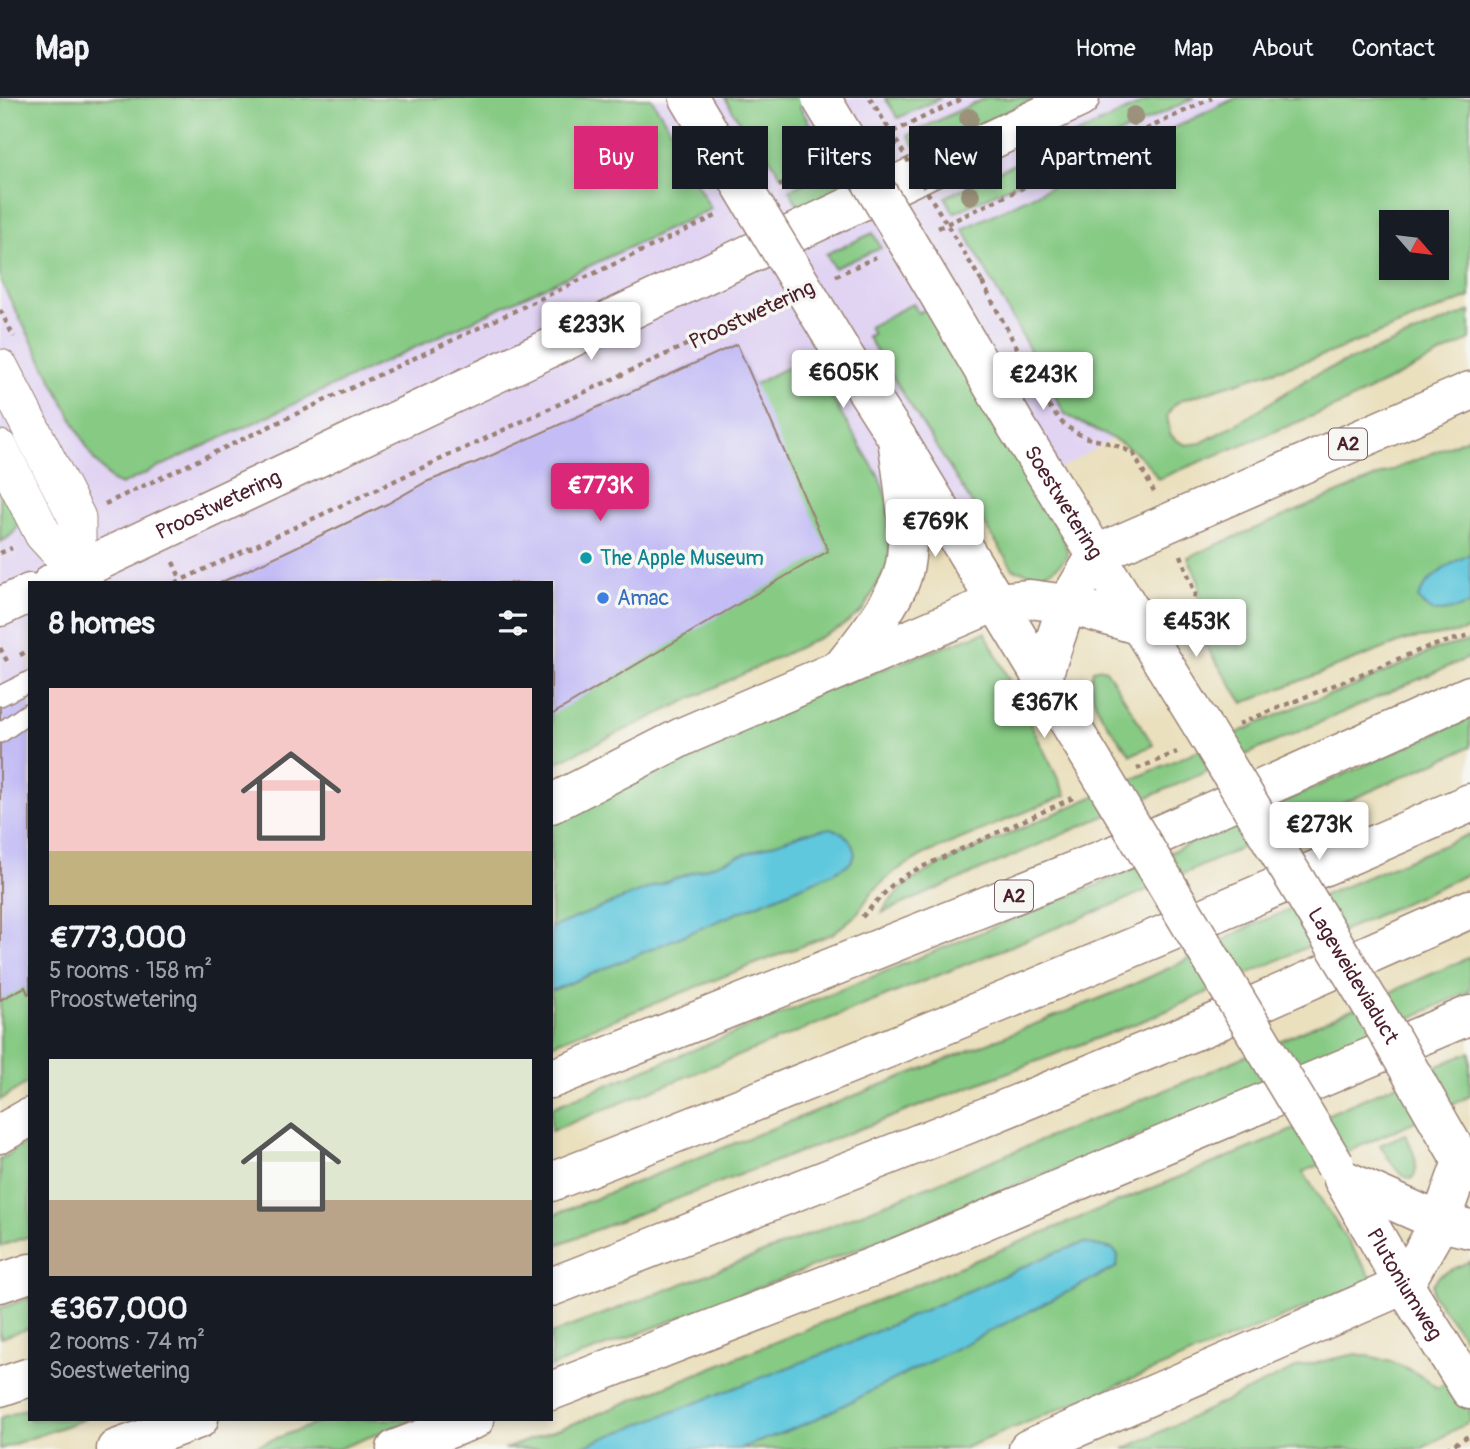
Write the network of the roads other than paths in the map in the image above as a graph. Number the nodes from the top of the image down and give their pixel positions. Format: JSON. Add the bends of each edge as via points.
{"nodes":[{"id":1,"x":689,"y":98,"type":"edge"},
{"id":2,"x":821,"y":98,"type":"edge"},
{"id":3,"x":1080,"y":98,"type":"edge"},
{"id":4,"x":0,"y":368,"type":"edge"},
{"id":5,"x":1470,"y":391,"type":"edge"},
{"id":6,"x":897,"y":438,"type":"junction"},
{"id":7,"x":0,"y":449,"type":"edge"},
{"id":8,"x":1097,"y":554,"type":"junction"},
{"id":9,"x":69,"y":579,"type":"edge"},
{"id":10,"x":28,"y":594,"type":"edge"},
{"id":11,"x":996,"y":602,"type":"junction"},
{"id":12,"x":1067,"y":604,"type":"junction"},
{"id":13,"x":0,"y":607,"type":"edge"},
{"id":14,"x":1141,"y":626,"type":"junction"},
{"id":15,"x":843,"y":667,"type":"junction"},
{"id":16,"x":1042,"y":679,"type":"junction"},
{"id":17,"x":28,"y":682,"type":"edge"},
{"id":18,"x":1470,"y":695,"type":"edge"},
{"id":19,"x":0,"y":696,"type":"edge"},
{"id":20,"x":28,"y":713,"type":"edge"},
{"id":21,"x":1201,"y":724,"type":"joint"},
{"id":22,"x":0,"y":733,"type":"edge"},
{"id":23,"x":553,"y":803,"type":"edge"},
{"id":24,"x":1470,"y":803,"type":"edge"},
{"id":25,"x":1470,"y":909,"type":"edge"},
{"id":26,"x":1470,"y":1015,"type":"edge"},
{"id":27,"x":553,"y":1078,"type":"edge"},
{"id":28,"x":28,"y":1118,"type":"edge"},
{"id":29,"x":0,"y":1133,"type":"edge"},
{"id":30,"x":1466,"y":1168,"type":"edge"},
{"id":31,"x":1339,"y":1172,"type":"junction"},
{"id":32,"x":553,"y":1181,"type":"edge"},
{"id":33,"x":1455,"y":1225,"type":"edge"},
{"id":34,"x":28,"y":1274,"type":"edge"},
{"id":35,"x":0,"y":1283,"type":"edge"},
{"id":36,"x":1404,"y":1285,"type":"junction"},
{"id":37,"x":553,"y":1286,"type":"edge"},
{"id":38,"x":28,"y":1378,"type":"edge"},
{"id":39,"x":1465,"y":1383,"type":"edge"},
{"id":40,"x":0,"y":1387,"type":"edge"},
{"id":41,"x":553,"y":1390,"type":"edge"},
{"id":42,"x":193,"y":1421,"type":"edge"},
{"id":43,"x":470,"y":1421,"type":"edge"},
{"id":44,"x":116,"y":1449,"type":"edge"},
{"id":45,"x":396,"y":1449,"type":"edge"},
{"id":46,"x":1028,"y":1449,"type":"edge"}],
"edges":[{"from":1,"to":6,"type":"main road","bridge":true},
{"from":2,"to":8,"type":"main road","name":"Soestwetering","bridge":true},
{"from":3,"to":9,"type":"main road","name":"Proostwetering"},
{"from":4,"to":9,"type":"street","via":[[77,518]]},
{"from":5,"to":8,"type":"main road","number":"A2"},
{"from":6,"to":11,"type":"main road"},
{"from":6,"to":15,"type":"main road","via":[[906,519],[900,582]]},
{"from":7,"to":9,"type":"street"},
{"from":8,"to":12,"type":"main road"},
{"from":8,"to":14,"type":"main road","name":"Soestwetering"},
{"from":10,"to":13,"type":"main road"},
{"from":11,"to":12,"type":"main road"},
{"from":11,"to":15,"type":"main road"},
{"from":11,"to":16,"type":"main road"},
{"from":12,"to":14,"type":"main road"},
{"from":12,"to":16,"type":"main road"},
{"from":14,"to":21,"type":"main road","name":"Soestwetering"},
{"from":15,"to":23,"type":"main road","via":[[684,736]]},
{"from":16,"to":31,"type":"main road","bridge":true},
{"from":17,"to":19,"type":"lane"},
{"from":18,"to":27,"type":"main road","number":"A2","via":[[1114,855]]},
{"from":20,"to":22,"type":"lane"},
{"from":21,"to":30,"type":"main road","name":"Lageweideviaduct","bridge":true},
{"from":24,"to":32,"type":"main road","via":[[1162,936]]},
{"from":25,"to":37,"type":"main road","via":[[1053,1090]]},
{"from":26,"to":41,"type":"main road","via":[[898,1257]]},
{"from":28,"to":29,"type":"main road"},
{"from":30,"to":33,"type":"main road"},
{"from":31,"to":33,"type":"main road"},
{"from":31,"to":36,"type":"main road","name":"Plutoniumweg"},
{"from":33,"to":36,"type":"main road"},
{"from":34,"to":35,"type":"main road"},
{"from":36,"to":39,"type":"main road","name":"Plutoniumweg"},
{"from":36,"to":46,"type":"main road"},
{"from":38,"to":40,"type":"main road"},
{"from":42,"to":44,"type":"main road"},
{"from":43,"to":45,"type":"main road"}]}
